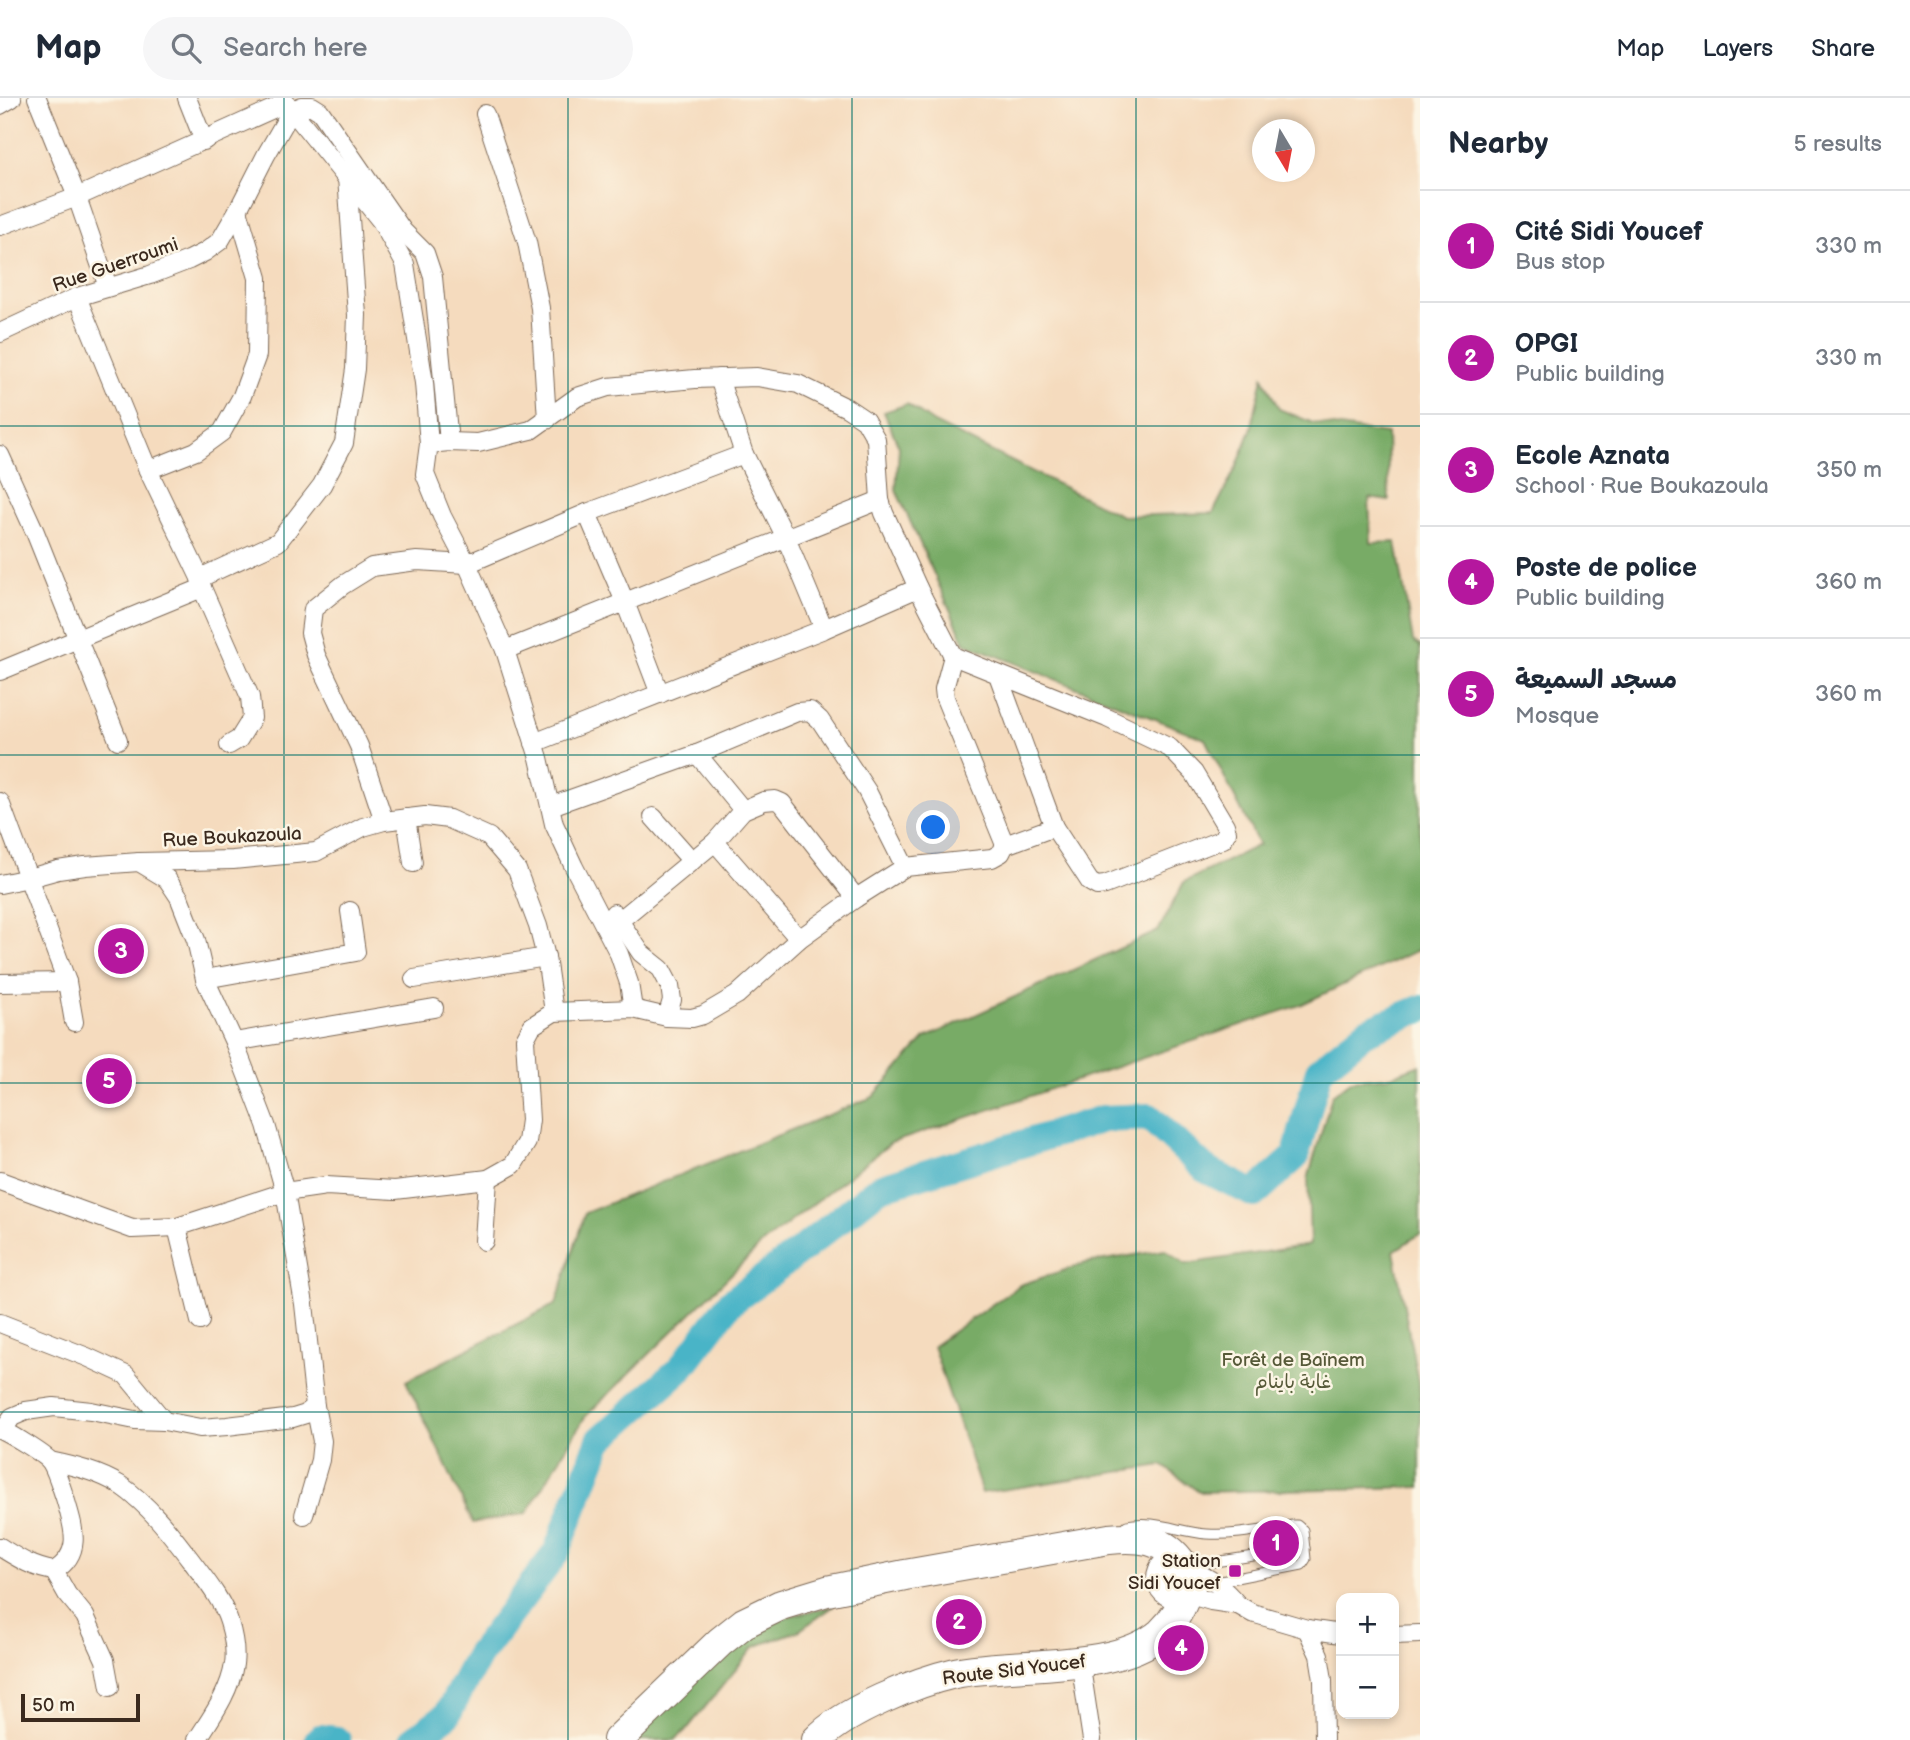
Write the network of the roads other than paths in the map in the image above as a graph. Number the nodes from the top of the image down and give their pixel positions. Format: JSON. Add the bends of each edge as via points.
{"nodes":[{"id":1,"x":12,"y":98,"type":"edge"},
{"id":2,"x":37,"y":98,"type":"edge"},
{"id":3,"x":187,"y":98,"type":"edge"},
{"id":4,"x":287,"y":104,"type":"edge"},
{"id":5,"x":0,"y":105,"type":"edge"},
{"id":6,"x":485,"y":114,"type":"dead end"},
{"id":7,"x":204,"y":141,"type":"junction"},
{"id":8,"x":347,"y":177,"type":"junction"},
{"id":9,"x":77,"y":197,"type":"junction"},
{"id":10,"x":238,"y":210,"type":"junction"},
{"id":11,"x":0,"y":226,"type":"edge"},
{"id":12,"x":108,"y":287,"type":"junction"},
{"id":13,"x":78,"y":297,"type":"junction"},
{"id":14,"x":0,"y":333,"type":"edge"},
{"id":15,"x":719,"y":378,"type":"junction"},
{"id":16,"x":547,"y":420,"type":"junction"},
{"id":17,"x":449,"y":442,"type":"junction"},
{"id":18,"x":429,"y":444,"type":"junction"},
{"id":19,"x":0,"y":454,"type":"edge"},
{"id":20,"x":744,"y":454,"type":"junction"},
{"id":21,"x":148,"y":470,"type":"junction"},
{"id":22,"x":880,"y":500,"type":"junction"},
{"id":23,"x":587,"y":513,"type":"junction"},
{"id":24,"x":786,"y":538,"type":"junction"},
{"id":25,"x":467,"y":564,"type":"junction"},
{"id":26,"x":201,"y":583,"type":"junction"},
{"id":27,"x":918,"y":588,"type":"junction"},
{"id":28,"x":625,"y":602,"type":"junction"},
{"id":29,"x":824,"y":629,"type":"junction"},
{"id":30,"x":77,"y":639,"type":"junction"},
{"id":31,"x":505,"y":650,"type":"junction"},
{"id":32,"x":953,"y":656,"type":"junction"},
{"id":33,"x":0,"y":671,"type":"edge"},
{"id":34,"x":998,"y":675,"type":"junction"},
{"id":35,"x":660,"y":694,"type":"junction"},
{"id":36,"x":118,"y":740,"type":"dead end"},
{"id":37,"x":534,"y":743,"type":"junction"},
{"id":38,"x":229,"y":745,"type":"dead end"},
{"id":39,"x":696,"y":754,"type":"junction"},
{"id":40,"x":0,"y":802,"type":"edge"},
{"id":41,"x":551,"y":806,"type":"junction"},
{"id":42,"x":743,"y":810,"type":"junction"},
{"id":43,"x":653,"y":817,"type":"dead end"},
{"id":44,"x":406,"y":818,"type":"junction"},
{"id":45,"x":384,"y":821,"type":"junction"},
{"id":46,"x":1055,"y":827,"type":"junction"},
{"id":47,"x":715,"y":842,"type":"junction"},
{"id":48,"x":1005,"y":845,"type":"junction"},
{"id":49,"x":692,"y":861,"type":"junction"},
{"id":50,"x":139,"y":862,"type":"junction"},
{"id":51,"x":412,"y":863,"type":"dead end"},
{"id":52,"x":905,"y":867,"type":"junction"},
{"id":53,"x":29,"y":878,"type":"junction"},
{"id":54,"x":0,"y":884,"type":"edge"},
{"id":55,"x":856,"y":898,"type":"junction"},
{"id":56,"x":349,"y":911,"type":"dead end"},
{"id":57,"x":799,"y":939,"type":"junction"},
{"id":58,"x":546,"y":957,"type":"junction"},
{"id":59,"x":205,"y":979,"type":"junction"},
{"id":60,"x":414,"y":979,"type":"dead end"},
{"id":61,"x":67,"y":982,"type":"junction"},
{"id":62,"x":0,"y":983,"type":"edge"},
{"id":63,"x":434,"y":1008,"type":"dead end"},
{"id":64,"x":633,"y":1009,"type":"junction"},
{"id":65,"x":554,"y":1012,"type":"junction"},
{"id":66,"x":667,"y":1017,"type":"junction"},
{"id":67,"x":74,"y":1022,"type":"dead end"},
{"id":68,"x":234,"y":1042,"type":"junction"},
{"id":69,"x":488,"y":1179,"type":"junction"},
{"id":70,"x":0,"y":1181,"type":"edge"},
{"id":71,"x":285,"y":1192,"type":"junction"},
{"id":72,"x":177,"y":1227,"type":"junction"},
{"id":73,"x":484,"y":1241,"type":"dead end"},
{"id":74,"x":200,"y":1321,"type":"dead end"},
{"id":75,"x":0,"y":1323,"type":"edge"},
{"id":76,"x":315,"y":1406,"type":"junction"},
{"id":77,"x":164,"y":1421,"type":"junction"},
{"id":78,"x":1,"y":1429,"type":"edge"},
{"id":79,"x":50,"y":1461,"type":"junction"},
{"id":80,"x":304,"y":1515,"type":"dead end"},
{"id":81,"x":1097,"y":1541,"type":"junction"},
{"id":82,"x":0,"y":1547,"type":"edge"},
{"id":83,"x":1305,"y":1548,"type":"junction"},
{"id":84,"x":54,"y":1572,"type":"junction"},
{"id":85,"x":1184,"y":1579,"type":"junction"},
{"id":86,"x":1238,"y":1605,"type":"junction"},
{"id":87,"x":1307,"y":1629,"type":"junction"},
{"id":88,"x":1336,"y":1633,"type":"edge"},
{"id":89,"x":1420,"y":1634,"type":"edge"},
{"id":90,"x":1399,"y":1635,"type":"edge"},
{"id":91,"x":1080,"y":1661,"type":"junction"},
{"id":92,"x":110,"y":1687,"type":"dead end"},
{"id":93,"x":197,"y":1740,"type":"edge"},
{"id":94,"x":618,"y":1740,"type":"edge"},
{"id":95,"x":817,"y":1740,"type":"edge"},
{"id":96,"x":1091,"y":1740,"type":"edge"},
{"id":97,"x":1324,"y":1740,"type":"edge"}],
"edges":[{"from":1,"to":5,"type":"street"},
{"from":2,"to":9,"type":"street"},
{"from":3,"to":7,"type":"street"},
{"from":4,"to":7,"type":"street"},
{"from":4,"to":8,"type":"street"},
{"from":4,"to":10,"type":"street","name":"Rue Guerroumi"},
{"from":4,"to":17,"type":"street","via":[[320,111],[403,231],[425,253],[433,277]]},
{"from":6,"to":16,"type":"street","via":[[527,242],[540,308]]},
{"from":7,"to":9,"type":"street"},
{"from":8,"to":18,"type":"street","via":[[381,221],[405,264]]},
{"from":8,"to":26,"type":"street","via":[[357,315],[344,443],[322,485],[278,542]]},
{"from":9,"to":11,"type":"street"},
{"from":9,"to":12,"type":"street"},
{"from":10,"to":12,"type":"street","name":"Rue Guerroumi","via":[[220,241],[205,252]]},
{"from":10,"to":21,"type":"street","via":[[258,278],[257,355],[222,432],[196,451]]},
{"from":12,"to":13,"type":"street","name":"Rue Guerroumi"},
{"from":13,"to":14,"type":"street","name":"Rue Guerroumi"},
{"from":13,"to":21,"type":"street"},
{"from":15,"to":16,"type":"street","via":[[608,387],[577,397]]},
{"from":15,"to":20,"type":"street"},
{"from":15,"to":22,"type":"street","via":[[757,377],[798,384],[865,420],[876,439]]},
{"from":16,"to":17,"type":"street","via":[[531,430],[478,443]]},
{"from":17,"to":18,"type":"street"},
{"from":18,"to":25,"type":"street","via":[[425,474]]},
{"from":19,"to":30,"type":"street"},
{"from":20,"to":23,"type":"street"},
{"from":20,"to":24,"type":"street"},
{"from":21,"to":26,"type":"street"},
{"from":22,"to":24,"type":"street"},
{"from":22,"to":27,"type":"street"},
{"from":23,"to":25,"type":"street"},
{"from":23,"to":28,"type":"street"},
{"from":24,"to":28,"type":"street"},
{"from":24,"to":29,"type":"street"},
{"from":25,"to":31,"type":"street"},
{"from":25,"to":45,"type":"street","via":[[417,561],[372,567],[313,609],[310,633],[316,655],[359,746]]},
{"from":26,"to":30,"type":"street"},
{"from":26,"to":38,"type":"street","via":[[250,697],[252,718],[239,739]]},
{"from":27,"to":29,"type":"street"},
{"from":27,"to":32,"type":"street"},
{"from":28,"to":31,"type":"street"},
{"from":28,"to":35,"type":"street"},
{"from":29,"to":35,"type":"street"},
{"from":30,"to":33,"type":"street"},
{"from":30,"to":36,"type":"street"},
{"from":31,"to":37,"type":"street"},
{"from":32,"to":34,"type":"street"},
{"from":32,"to":48,"type":"street","via":[[945,698]]},
{"from":34,"to":46,"type":"street"},
{"from":34,"to":46,"type":"street","via":[[1170,748],[1194,773],[1227,832],[1223,839],[1097,886]]},
{"from":35,"to":37,"type":"street"},
{"from":37,"to":41,"type":"street"},
{"from":39,"to":41,"type":"street"},
{"from":39,"to":42,"type":"street"},
{"from":39,"to":52,"type":"street","via":[[797,712],[810,711],[867,791]]},
{"from":40,"to":53,"type":"street"},
{"from":41,"to":64,"type":"street","via":[[573,867],[619,954]]},
{"from":42,"to":47,"type":"street"},
{"from":42,"to":55,"type":"street","via":[[764,801],[782,803]]},
{"from":43,"to":49,"type":"street"},
{"from":44,"to":45,"type":"street","name":"Rue Boukazoula"},
{"from":44,"to":51,"type":"street"},
{"from":44,"to":58,"type":"street","name":"Rue Boukazoula","via":[[449,819],[489,837],[517,870]]},
{"from":45,"to":50,"type":"street","name":"Rue Boukazoula","via":[[316,852]]},
{"from":46,"to":48,"type":"street"},
{"from":47,"to":49,"type":"street"},
{"from":47,"to":57,"type":"street"},
{"from":48,"to":52,"type":"street","via":[[992,858]]},
{"from":49,"to":66,"type":"street","via":[[617,917],[640,953],[661,969],[670,986]]},
{"from":50,"to":53,"type":"street","name":"Rue Boukazoula","via":[[85,866]]},
{"from":50,"to":59,"type":"street","via":[[174,887]]},
{"from":52,"to":55,"type":"street"},
{"from":53,"to":54,"type":"street","name":"Rue Boukazoula"},
{"from":53,"to":61,"type":"street"},
{"from":55,"to":57,"type":"street"},
{"from":56,"to":59,"type":"street","via":[[356,952]]},
{"from":57,"to":66,"type":"street","via":[[737,996],[703,1015]]},
{"from":58,"to":60,"type":"street"},
{"from":58,"to":65,"type":"street","name":"Rue Boukazoula"},
{"from":59,"to":68,"type":"street"},
{"from":61,"to":62,"type":"street"},
{"from":61,"to":67,"type":"street"},
{"from":63,"to":68,"type":"street"},
{"from":64,"to":65,"type":"street"},
{"from":64,"to":66,"type":"street"},
{"from":65,"to":69,"type":"street","via":[[532,1026],[525,1040],[527,1142],[513,1165]]},
{"from":68,"to":71,"type":"street","via":[[266,1125]]},
{"from":69,"to":71,"type":"street","via":[[395,1190],[326,1186]]},
{"from":69,"to":73,"type":"street"},
{"from":70,"to":72,"type":"street","via":[[132,1229]]},
{"from":71,"to":72,"type":"street"},
{"from":71,"to":76,"type":"street"},
{"from":72,"to":74,"type":"street"},
{"from":75,"to":77,"type":"street","via":[[126,1375]]},
{"from":76,"to":77,"type":"street","via":[[293,1418],[227,1426],[200,1428]]},
{"from":76,"to":80,"type":"street","via":[[322,1441]]},
{"from":77,"to":78,"type":"street","via":[[54,1407],[26,1411]]},
{"from":78,"to":79,"type":"street"},
{"from":79,"to":84,"type":"street","via":[[75,1531],[72,1554]]},
{"from":79,"to":93,"type":"street","via":[[83,1468],[120,1485],[147,1508],[211,1588],[229,1619],[234,1663],[228,1688]]},
{"from":81,"to":83,"type":"lane","via":[[1133,1524],[1218,1535],[1297,1525],[1303,1531]]},
{"from":81,"to":85,"type":"main road","via":[[1153,1541],[1170,1549]]},
{"from":81,"to":94,"type":"main road","via":[[905,1575],[780,1605],[744,1623],[720,1642]]},
{"from":82,"to":84,"type":"street","via":[[25,1563]]},
{"from":83,"to":85,"type":"lane"},
{"from":83,"to":85,"type":"lane","via":[[1305,1563],[1300,1567]]},
{"from":84,"to":92,"type":"street","via":[[85,1616],[105,1660]]},
{"from":85,"to":86,"type":"street","via":[[1230,1595]]},
{"from":85,"to":86,"type":"street","via":[[1212,1601]]},
{"from":85,"to":91,"type":"main road","name":"Route Sid Youcef","via":[[1141,1646]]},
{"from":86,"to":87,"type":"street"},
{"from":87,"to":88,"type":"street"},
{"from":87,"to":97,"type":"street","via":[[1319,1655],[1323,1680]]},
{"from":89,"to":90,"type":"street"},
{"from":91,"to":95,"type":"main road","name":"Route Sid Youcef","via":[[988,1668],[921,1682],[857,1711]]},
{"from":91,"to":96,"type":"street"}]}
